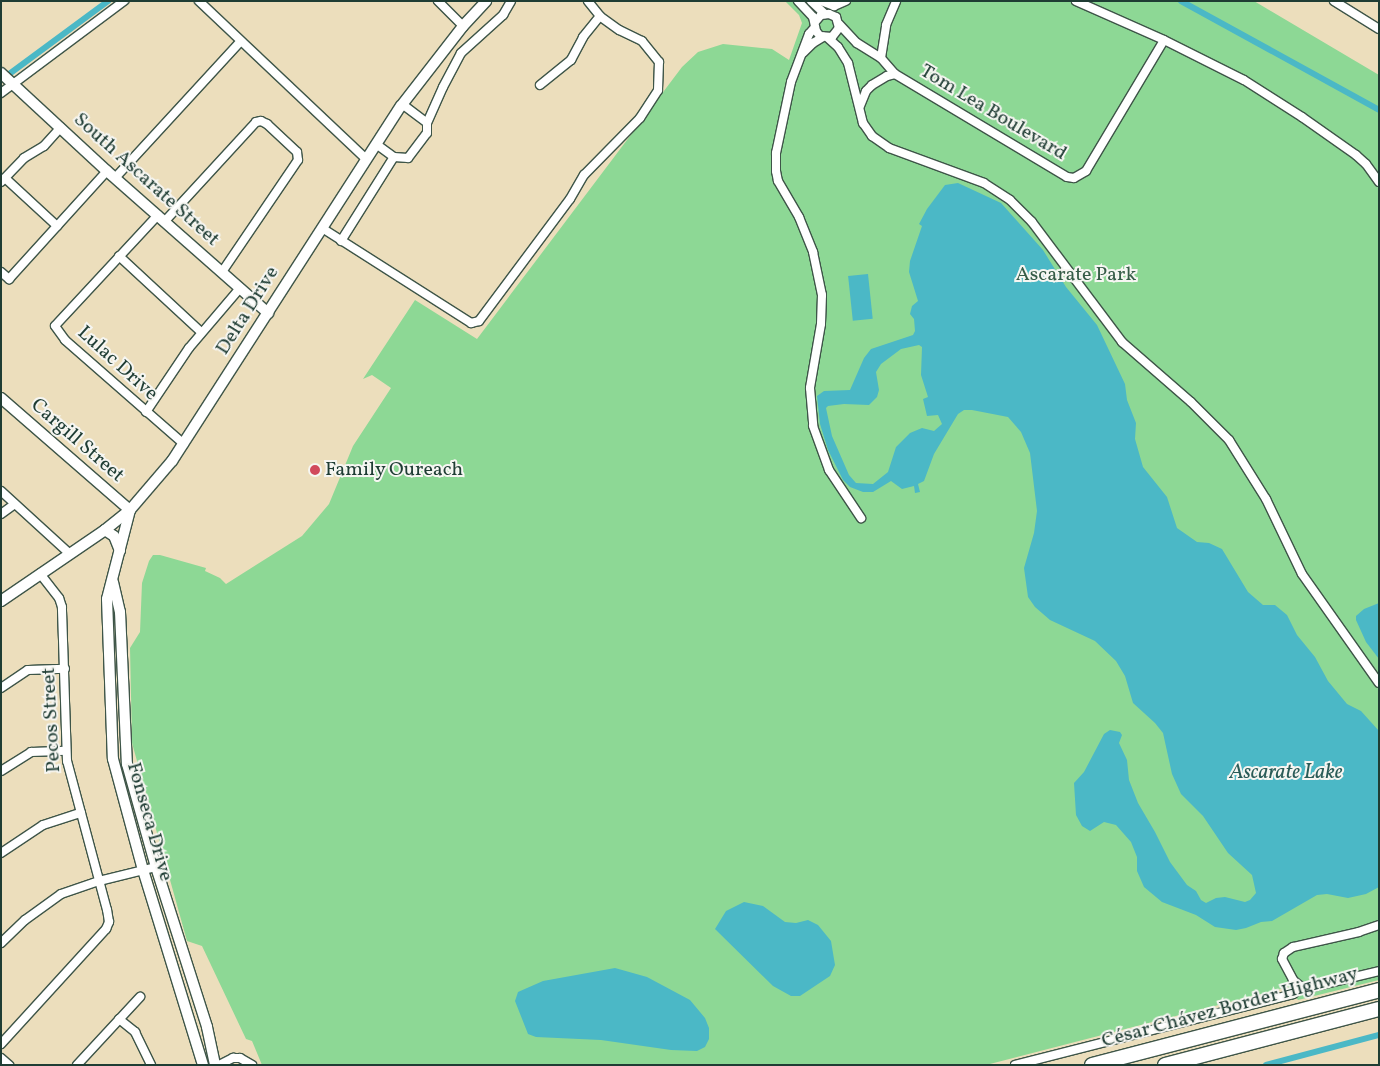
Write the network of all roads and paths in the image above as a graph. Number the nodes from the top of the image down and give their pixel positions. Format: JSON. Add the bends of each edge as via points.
{"nodes":[{"id":1,"x":124,"y":1,"type":"edge"},
{"id":2,"x":199,"y":1,"type":"edge"},
{"id":3,"x":438,"y":1,"type":"edge"},
{"id":4,"x":486,"y":1,"type":"edge"},
{"id":5,"x":511,"y":1,"type":"edge"},
{"id":6,"x":588,"y":1,"type":"edge"},
{"id":7,"x":798,"y":1,"type":"edge"},
{"id":8,"x":811,"y":1,"type":"edge"},
{"id":9,"x":821,"y":1,"type":"edge"},
{"id":10,"x":846,"y":1,"type":"edge"},
{"id":11,"x":896,"y":1,"type":"edge"},
{"id":12,"x":1076,"y":1,"type":"edge"},
{"id":13,"x":1334,"y":1,"type":"edge"},
{"id":14,"x":804,"y":5,"type":"edge"},
{"id":15,"x":827,"y":14,"type":"junction"},
{"id":16,"x":600,"y":16,"type":"junction"},
{"id":17,"x":839,"y":24,"type":"junction"},
{"id":18,"x":815,"y":25,"type":"junction"},
{"id":19,"x":463,"y":26,"type":"junction"},
{"id":20,"x":1379,"y":29,"type":"edge"},
{"id":21,"x":808,"y":34,"type":"junction"},
{"id":22,"x":826,"y":37,"type":"junction"},
{"id":23,"x":1164,"y":40,"type":"junction"},
{"id":24,"x":240,"y":42,"type":"junction"},
{"id":25,"x":802,"y":54,"type":"junction"},
{"id":26,"x":881,"y":58,"type":"junction"},
{"id":27,"x":1,"y":73,"type":"edge"},
{"id":28,"x":895,"y":74,"type":"junction"},
{"id":29,"x":11,"y":82,"type":"junction"},
{"id":30,"x":540,"y":85,"type":"dead end"},
{"id":31,"x":1,"y":93,"type":"edge"},
{"id":32,"x":402,"y":104,"type":"junction"},
{"id":33,"x":859,"y":108,"type":"junction"},
{"id":34,"x":428,"y":123,"type":"junction"},
{"id":35,"x":61,"y":128,"type":"junction"},
{"id":36,"x":376,"y":144,"type":"junction"},
{"id":37,"x":394,"y":157,"type":"junction"},
{"id":38,"x":366,"y":159,"type":"junction"},
{"id":39,"x":111,"y":175,"type":"junction"},
{"id":40,"x":3,"y":180,"type":"edge"},
{"id":41,"x":1379,"y":182,"type":"edge"},
{"id":42,"x":162,"y":218,"type":"junction"},
{"id":43,"x":58,"y":226,"type":"junction"},
{"id":44,"x":322,"y":228,"type":"junction"},
{"id":45,"x":341,"y":241,"type":"junction"},
{"id":46,"x":120,"y":256,"type":"junction"},
{"id":47,"x":1,"y":272,"type":"edge"},
{"id":48,"x":222,"y":272,"type":"junction"},
{"id":49,"x":240,"y":288,"type":"junction"},
{"id":50,"x":268,"y":313,"type":"junction"},
{"id":51,"x":202,"y":332,"type":"junction"},
{"id":52,"x":1,"y":398,"type":"edge"},
{"id":53,"x":146,"y":412,"type":"junction"},
{"id":54,"x":184,"y":444,"type":"junction"},
{"id":55,"x":1,"y":491,"type":"edge"},
{"id":56,"x":15,"y":504,"type":"junction"},
{"id":57,"x":130,"y":510,"type":"junction"},
{"id":58,"x":1,"y":514,"type":"edge"},
{"id":59,"x":861,"y":518,"type":"dead end"},
{"id":60,"x":105,"y":530,"type":"junction"},
{"id":61,"x":120,"y":551,"type":"junction"},
{"id":62,"x":70,"y":554,"type":"junction"},
{"id":63,"x":40,"y":574,"type":"junction"},
{"id":64,"x":113,"y":582,"type":"junction"},
{"id":65,"x":1,"y":601,"type":"edge"},
{"id":66,"x":65,"y":669,"type":"junction"},
{"id":67,"x":1379,"y":683,"type":"edge"},
{"id":68,"x":1,"y":688,"type":"edge"},
{"id":69,"x":66,"y":751,"type":"junction"},
{"id":70,"x":1,"y":771,"type":"edge"},
{"id":71,"x":81,"y":813,"type":"junction"},
{"id":72,"x":1,"y":853,"type":"edge"},
{"id":73,"x":156,"y":868,"type":"junction"},
{"id":74,"x":143,"y":870,"type":"junction"},
{"id":75,"x":99,"y":881,"type":"junction"},
{"id":76,"x":1379,"y":925,"type":"edge"},
{"id":77,"x":1,"y":943,"type":"edge"},
{"id":78,"x":1379,"y":971,"type":"edge"},
{"id":79,"x":1301,"y":988,"type":"junction"},
{"id":80,"x":1379,"y":990,"type":"edge"},
{"id":81,"x":140,"y":997,"type":"dead end"},
{"id":82,"x":1379,"y":1009,"type":"edge"},
{"id":83,"x":119,"y":1019,"type":"junction"},
{"id":84,"x":1,"y":1044,"type":"edge"},
{"id":85,"x":1,"y":1058,"type":"edge"},
{"id":86,"x":9,"y":1065,"type":"edge"},
{"id":87,"x":77,"y":1065,"type":"edge"},
{"id":88,"x":151,"y":1065,"type":"edge"},
{"id":89,"x":203,"y":1065,"type":"edge"},
{"id":90,"x":214,"y":1065,"type":"edge"},
{"id":91,"x":219,"y":1065,"type":"edge"},
{"id":92,"x":252,"y":1065,"type":"edge"},
{"id":93,"x":1015,"y":1065,"type":"edge"},
{"id":94,"x":1092,"y":1065,"type":"edge"},
{"id":95,"x":1165,"y":1065,"type":"edge"}],
"edges":[{"from":1,"to":29,"type":"street"},
{"from":2,"to":24,"type":"street"},
{"from":3,"to":19,"type":"street"},
{"from":4,"to":19,"type":"main road","name":"Delta Drive"},
{"from":5,"to":34,"type":"street","via":[[503,15],[461,53]]},
{"from":6,"to":16,"type":"street"},
{"from":7,"to":14,"type":"street"},
{"from":8,"to":15,"type":"street"},
{"from":9,"to":10,"type":"street","via":[[834,6]]},
{"from":10,"to":15,"type":"street"},
{"from":11,"to":26,"type":"street","via":[[886,25]]},
{"from":12,"to":23,"type":"street"},
{"from":13,"to":20,"type":"street"},
{"from":14,"to":18,"type":"street"},
{"from":14,"to":21,"type":"street","via":[[809,19]]},
{"from":15,"to":17,"type":"street","via":[[836,18]]},
{"from":15,"to":18,"type":"street","via":[[819,17]]},
{"from":16,"to":30,"type":"street","via":[[571,60]]},
{"from":16,"to":45,"type":"street","via":[[642,41],[659,62],[658,90],[640,118],[584,175],[570,199],[479,321],[471,323]]},
{"from":17,"to":22,"type":"street","via":[[835,35]]},
{"from":17,"to":26,"type":"street","name":"Tom Lea Boulevard","via":[[858,43]]},
{"from":18,"to":21,"type":"street"},
{"from":18,"to":22,"type":"street","via":[[818,34]]},
{"from":19,"to":32,"type":"main road","name":"Delta Drive"},
{"from":21,"to":25,"type":"street"},
{"from":22,"to":25,"type":"street","via":[[813,43]]},
{"from":22,"to":33,"type":"street","via":[[848,63]]},
{"from":23,"to":28,"type":"street","name":"Tom Lea Boulevard","via":[[1086,171],[1074,178],[1067,177]]},
{"from":23,"to":41,"type":"street","via":[[1211,62],[1302,116],[1356,155]]},
{"from":24,"to":38,"type":"street"},
{"from":24,"to":39,"type":"street"},
{"from":25,"to":59,"type":"street","via":[[791,82],[776,154],[776,172],[813,252],[822,295],[821,324],[810,388],[813,426],[829,470]]},
{"from":26,"to":28,"type":"street","name":"Tom Lea Boulevard"},
{"from":27,"to":29,"type":"main road","name":"South Ascarate Street"},
{"from":28,"to":33,"type":"street","via":[[872,85]]},
{"from":29,"to":31,"type":"street"},
{"from":29,"to":35,"type":"main road","name":"South Ascarate Street"},
{"from":32,"to":34,"type":"street"},
{"from":32,"to":36,"type":"main road","name":"Delta Drive"},
{"from":33,"to":67,"type":"street","via":[[866,129],[880,143],[984,183],[1010,200],[1032,222],[1122,342],[1229,440],[1266,499],[1302,574]]},
{"from":34,"to":37,"type":"street","via":[[427,133],[408,158]]},
{"from":35,"to":39,"type":"main road","name":"South Ascarate Street"},
{"from":35,"to":40,"type":"street"},
{"from":36,"to":37,"type":"street"},
{"from":36,"to":38,"type":"main road","name":"Delta Drive"},
{"from":37,"to":45,"type":"street"},
{"from":38,"to":44,"type":"main road","name":"Delta Drive"},
{"from":39,"to":42,"type":"main road","name":"South Ascarate Street"},
{"from":39,"to":43,"type":"street"},
{"from":40,"to":43,"type":"street"},
{"from":42,"to":46,"type":"street","name":"Lulac Drive"},
{"from":42,"to":48,"type":"main road","name":"South Ascarate Street"},
{"from":42,"to":48,"type":"street","name":"Lulac Drive","via":[[256,122],[267,124],[297,152],[298,160]]},
{"from":43,"to":47,"type":"street","via":[[9,279]]},
{"from":44,"to":45,"type":"street"},
{"from":44,"to":50,"type":"main road","name":"Delta Drive"},
{"from":46,"to":51,"type":"street"},
{"from":46,"to":53,"type":"street","name":"Lulac Drive","via":[[55,326],[65,340]]},
{"from":48,"to":49,"type":"main road","name":"South Ascarate Street"},
{"from":49,"to":50,"type":"main road","name":"South Ascarate Street"},
{"from":49,"to":51,"type":"street"},
{"from":50,"to":54,"type":"main road","name":"Delta Drive"},
{"from":51,"to":53,"type":"street"},
{"from":52,"to":57,"type":"main road","name":"Cargill Street"},
{"from":53,"to":54,"type":"street","name":"Lulac Drive"},
{"from":54,"to":57,"type":"main road","name":"Delta Drive"},
{"from":55,"to":56,"type":"street"},
{"from":56,"to":58,"type":"street"},
{"from":56,"to":62,"type":"street"},
{"from":57,"to":60,"type":"main road","name":"Delta Drive"},
{"from":57,"to":61,"type":"main road","name":"Fonseca Drive"},
{"from":60,"to":61,"type":"main road","via":[[114,536]]},
{"from":60,"to":62,"type":"main road","name":"Delta Drive"},
{"from":61,"to":64,"type":"main road","name":"Fonseca Drive"},
{"from":62,"to":63,"type":"main road","name":"Delta Drive"},
{"from":63,"to":65,"type":"main road","name":"Delta Drive"},
{"from":63,"to":66,"type":"street","name":"Pecos Street","via":[[61,602]]},
{"from":64,"to":73,"type":"main road","name":"Fonseca Drive","via":[[120,619],[125,748]]},
{"from":64,"to":74,"type":"main road","name":"Fonseca Drive","via":[[107,599],[111,743]]},
{"from":66,"to":68,"type":"street","via":[[28,670]]},
{"from":66,"to":69,"type":"street","name":"Pecos Street"},
{"from":69,"to":70,"type":"street","via":[[31,752]]},
{"from":69,"to":71,"type":"street","name":"Pecos Street"},
{"from":71,"to":72,"type":"street","via":[[43,825]]},
{"from":71,"to":75,"type":"street","name":"Pecos Street"},
{"from":73,"to":74,"type":"street"},
{"from":73,"to":90,"type":"main road","name":"Fonseca Drive","via":[[207,1027]]},
{"from":74,"to":75,"type":"street"},
{"from":74,"to":89,"type":"main road","name":"Fonseca Drive"},
{"from":75,"to":77,"type":"street","via":[[61,894],[25,920]]},
{"from":75,"to":84,"type":"street","name":"Pecos Street","via":[[109,917],[108,926]]},
{"from":76,"to":79,"type":"street","via":[[1287,950],[1282,957],[1283,962]]},
{"from":78,"to":79,"type":"street","via":[[1310,989]]},
{"from":79,"to":93,"type":"street","via":[[1293,994]]},
{"from":80,"to":94,"type":"highway","name":"César Chávez Border Highway"},
{"from":81,"to":83,"type":"street"},
{"from":82,"to":95,"type":"highway","name":"César Chávez Border Highway"},
{"from":83,"to":87,"type":"street"},
{"from":83,"to":88,"type":"street","via":[[135,1032]]},
{"from":85,"to":86,"type":"street"},
{"from":91,"to":92,"type":"street","via":[[233,1058]]}]}
